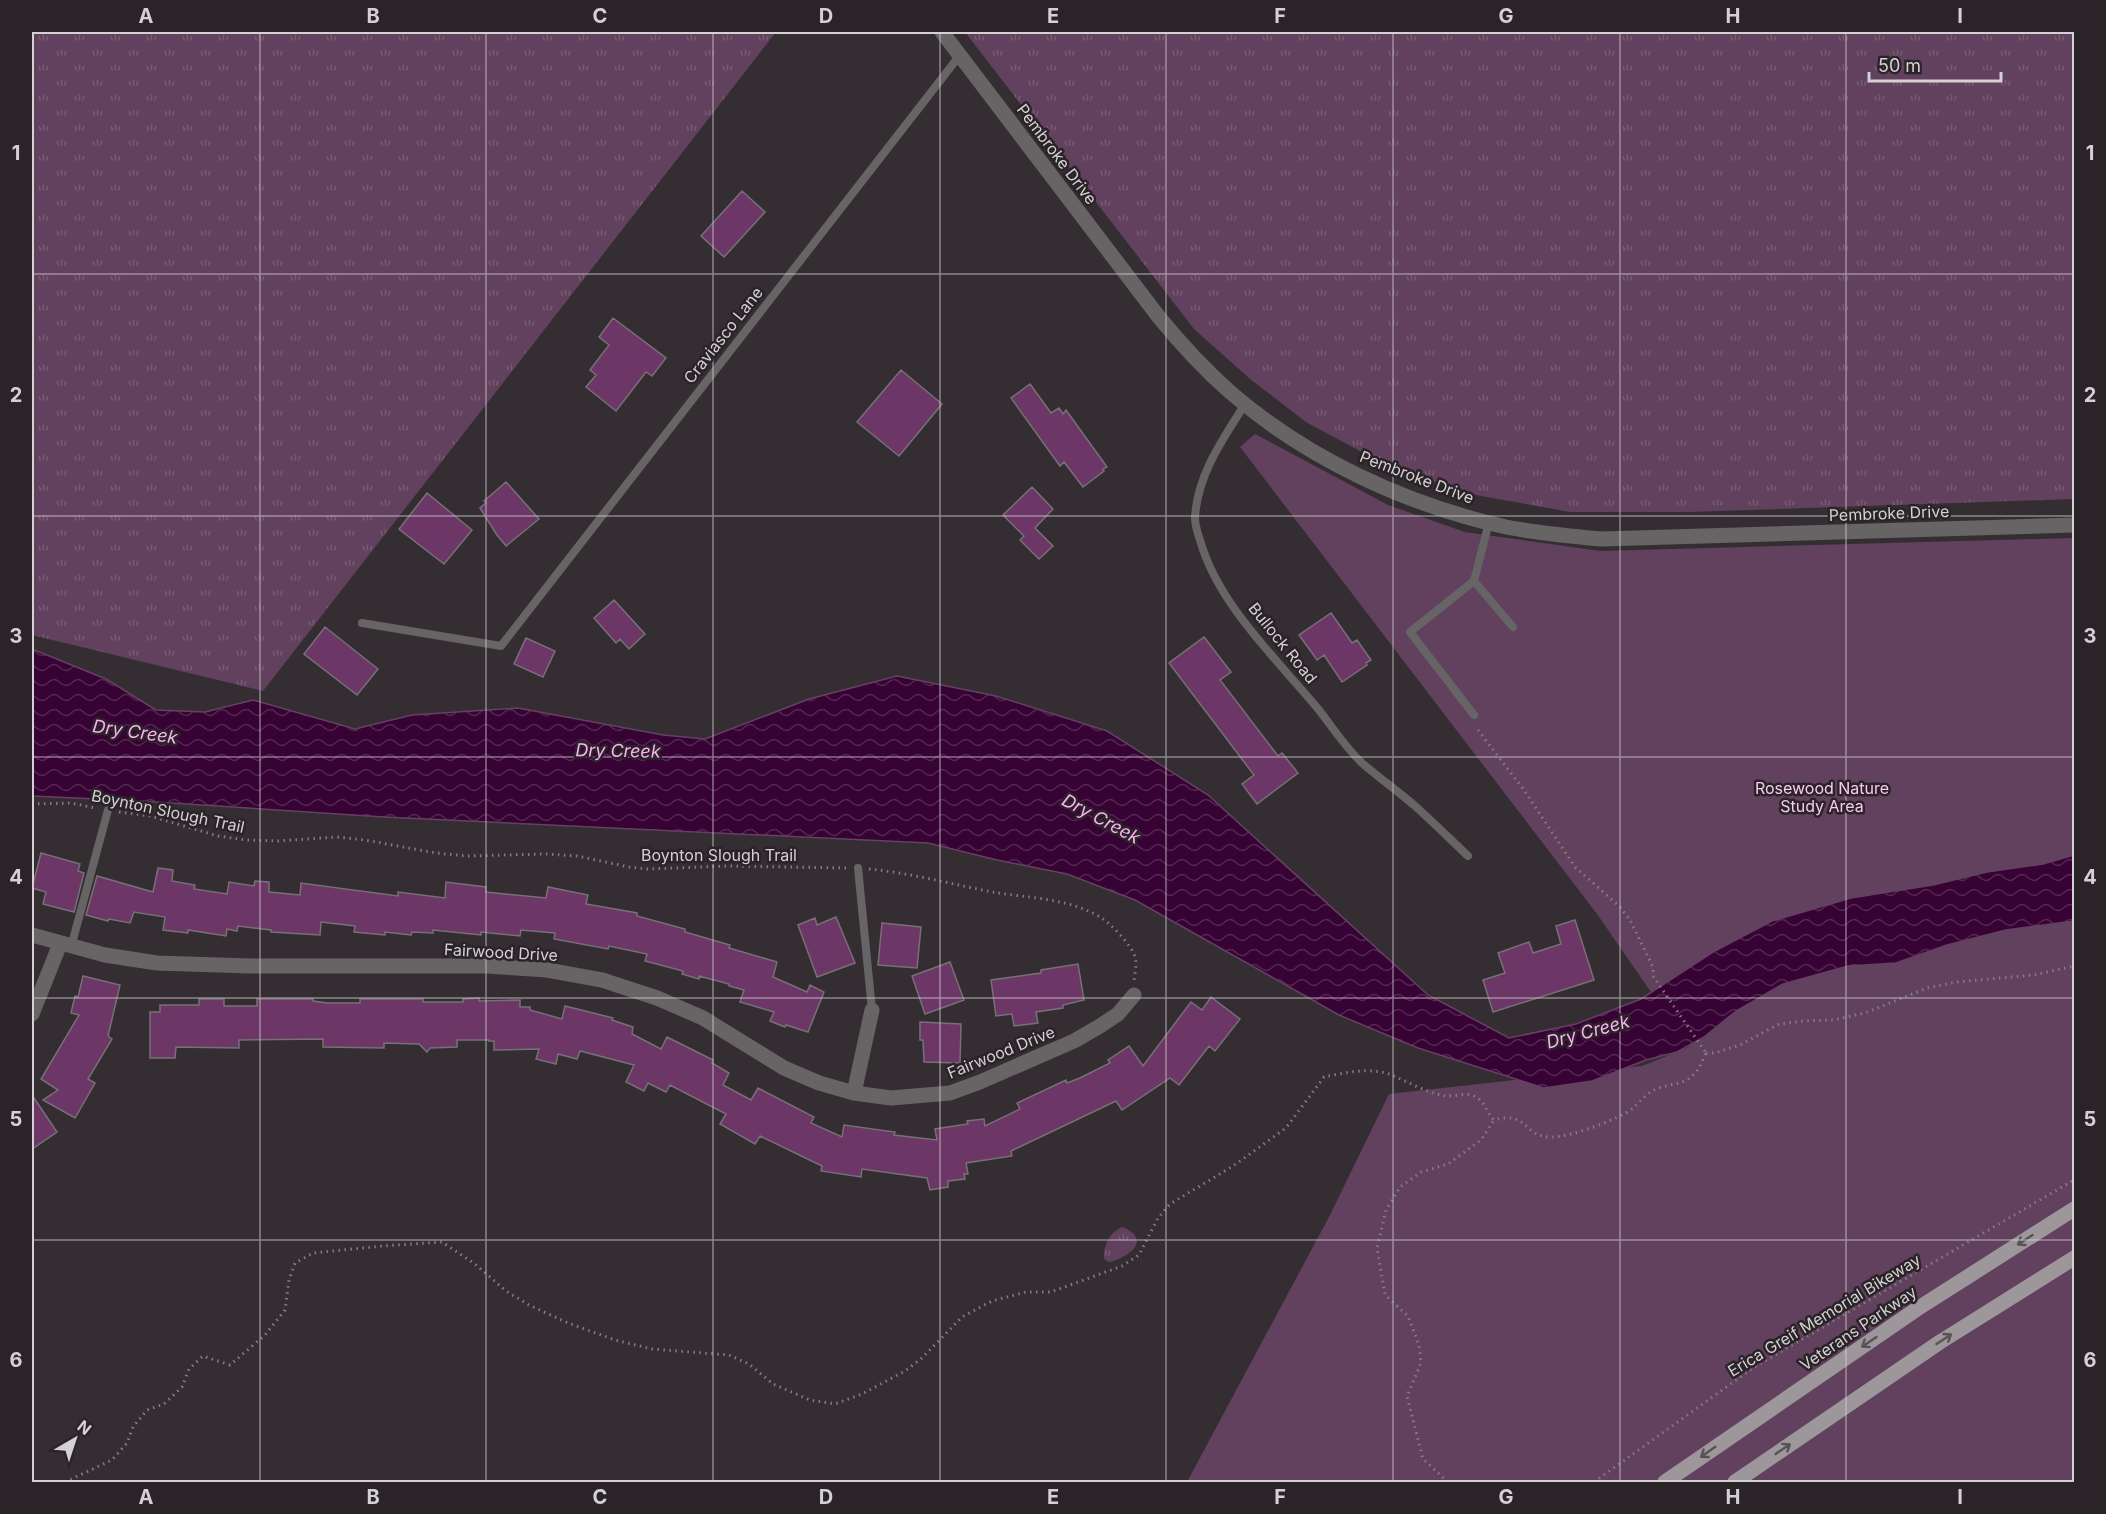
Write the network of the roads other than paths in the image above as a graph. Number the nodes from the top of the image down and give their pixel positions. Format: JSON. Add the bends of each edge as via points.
{"nodes":[{"id":1,"x":942,"y":32,"type":"edge"},
{"id":2,"x":960,"y":55,"type":"junction"},
{"id":3,"x":1245,"y":404,"type":"junction"},
{"id":4,"x":1489,"y":522,"type":"junction"},
{"id":5,"x":2074,"y":525,"type":"edge"},
{"id":6,"x":1474,"y":581,"type":"junction"},
{"id":7,"x":362,"y":623,"type":"dead end"},
{"id":8,"x":1513,"y":627,"type":"dead end"},
{"id":9,"x":1474,"y":716,"type":"dead end"},
{"id":10,"x":108,"y":810,"type":"road end"},
{"id":11,"x":1468,"y":856,"type":"dead end"},
{"id":12,"x":858,"y":868,"type":"road end"},
{"id":13,"x":32,"y":935,"type":"edge"},
{"id":14,"x":65,"y":945,"type":"junction"},
{"id":15,"x":1134,"y":994,"type":"road end"},
{"id":16,"x":872,"y":1010,"type":"joint"},
{"id":17,"x":32,"y":1014,"type":"edge"},
{"id":18,"x":854,"y":1093,"type":"junction"},
{"id":19,"x":2074,"y":1209,"type":"edge"},
{"id":20,"x":2074,"y":1257,"type":"edge"},
{"id":21,"x":1665,"y":1482,"type":"edge"},
{"id":22,"x":1735,"y":1482,"type":"edge"}],
"edges":[{"from":1,"to":2,"type":"street","name":"Pembroke Drive"},
{"from":2,"to":3,"type":"street","name":"Pembroke Drive","via":[[1158,316],[1211,374]]},
{"from":2,"to":7,"type":"lane","name":"Craviasco Lane","via":[[501,646]]},
{"from":3,"to":4,"type":"street","name":"Pembroke Drive","via":[[1347,470],[1428,504]]},
{"from":3,"to":11,"type":"lane","name":"Bullock Road","via":[[1200,485],[1195,521],[1204,555],[1270,656],[1343,742]]},
{"from":4,"to":5,"type":"street","name":"Pembroke Drive","via":[[1553,535],[1601,539]]},
{"from":4,"to":6,"type":"lane"},
{"from":6,"to":8,"type":"lane"},
{"from":6,"to":9,"type":"lane","via":[[1410,632]]},
{"from":10,"to":14,"type":"lane"},
{"from":12,"to":16,"type":"lane"},
{"from":13,"to":14,"type":"street","name":"Fairwood Drive"},
{"from":14,"to":17,"type":"street"},
{"from":14,"to":18,"type":"street","name":"Fairwood Drive","via":[[157,963],[487,966],[547,970],[602,980],[702,1018],[784,1068]]},
{"from":15,"to":18,"type":"street","name":"Fairwood Drive","via":[[1118,1014],[1074,1041],[950,1093],[891,1098]]},
{"from":16,"to":18,"type":"street"},
{"from":19,"to":21,"type":"main road","name":"Veterans Parkway","one_way":true,"via":[[1917,1309]]},
{"from":22,"to":20,"type":"main road","one_way":true,"via":[[1940,1342]]}]}
